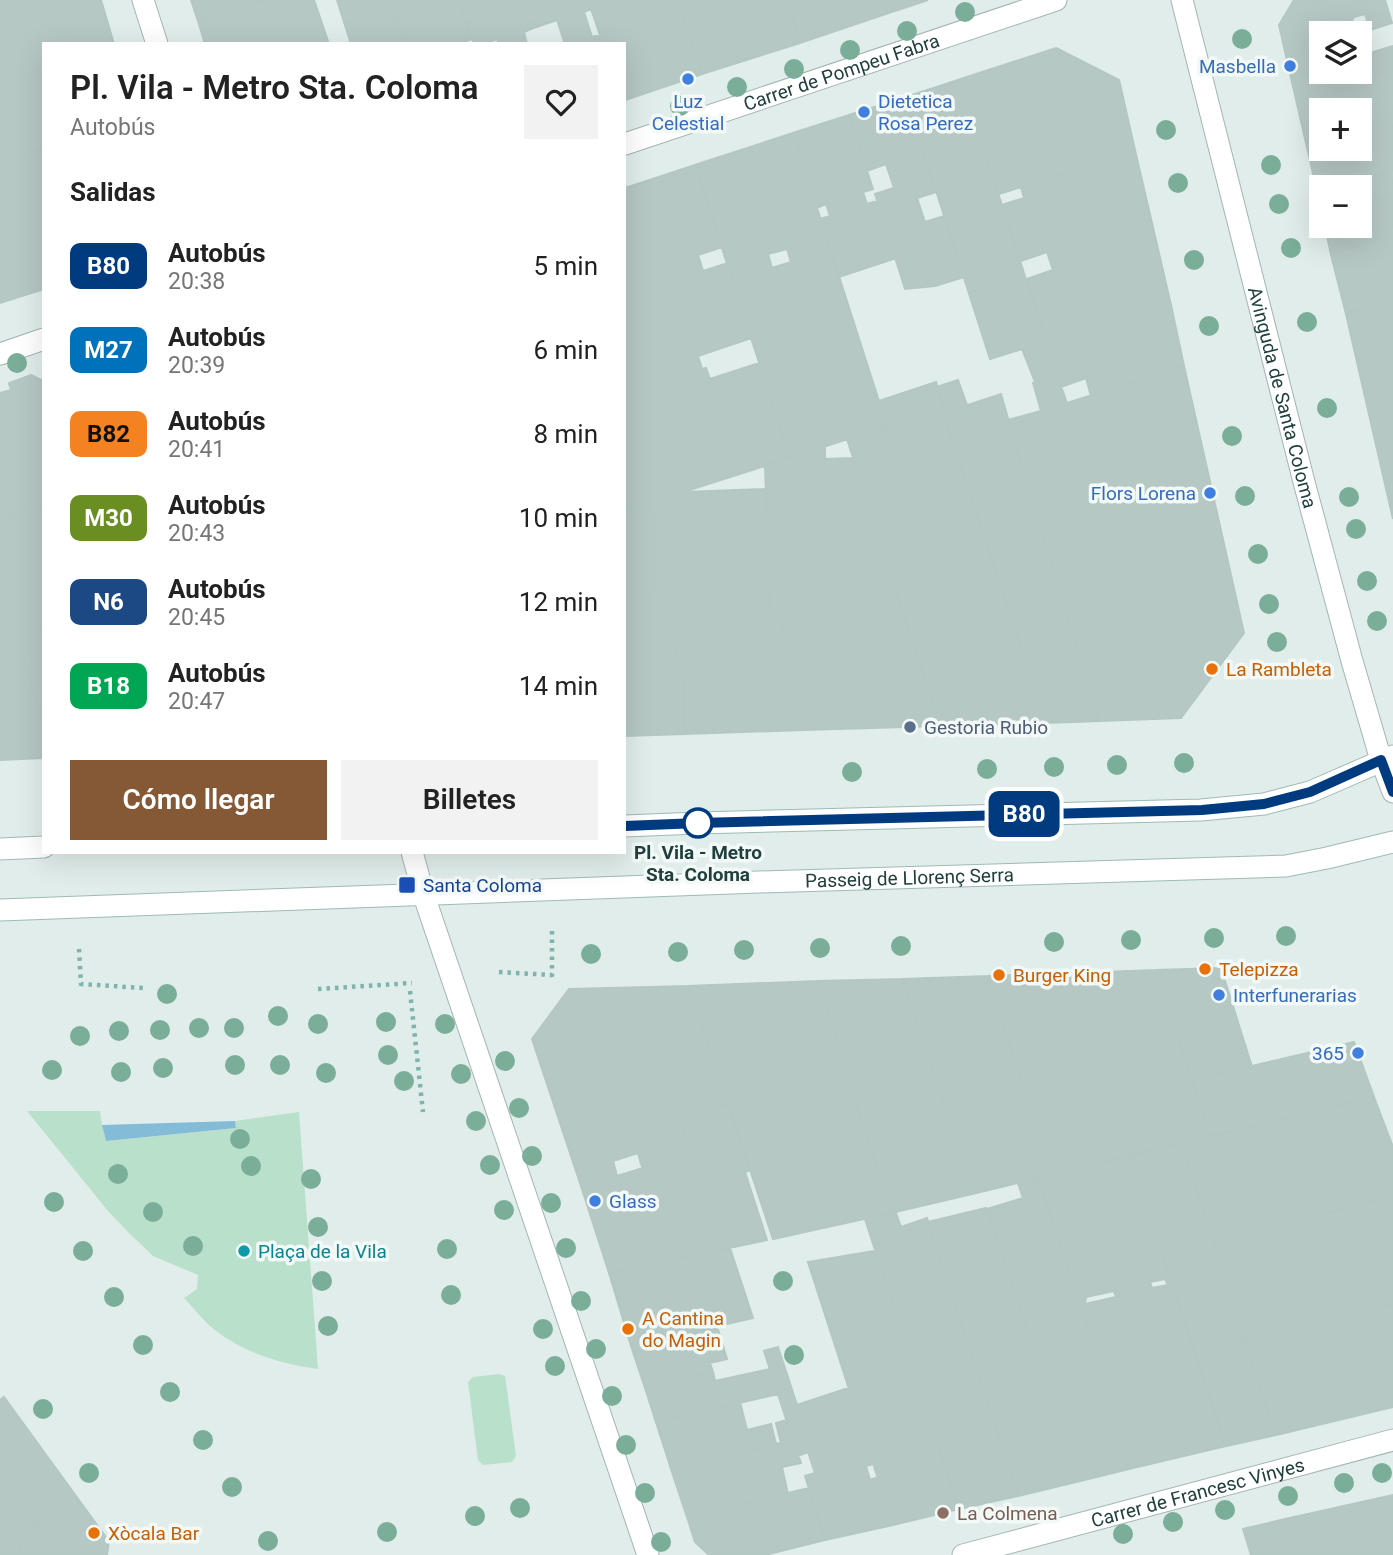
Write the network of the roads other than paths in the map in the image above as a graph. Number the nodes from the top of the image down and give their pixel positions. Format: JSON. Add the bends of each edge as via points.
{"nodes":[{"id":1,"x":143,"y":0,"type":"edge"},
{"id":2,"x":1056,"y":0,"type":"edge"},
{"id":3,"x":1182,"y":0,"type":"edge"},
{"id":4,"x":156,"y":42,"type":"edge"},
{"id":5,"x":626,"y":144,"type":"edge"},
{"id":6,"x":42,"y":341,"type":"edge"},
{"id":7,"x":0,"y":354,"type":"edge"},
{"id":8,"x":1387,"y":758,"type":"edge"},
{"id":9,"x":1393,"y":792,"type":"edge"},
{"id":10,"x":626,"y":826,"type":"edge"},
{"id":11,"x":1393,"y":842,"type":"edge"},
{"id":12,"x":42,"y":847,"type":"edge"},
{"id":13,"x":0,"y":849,"type":"edge"},
{"id":14,"x":413,"y":854,"type":"edge"},
{"id":15,"x":424,"y":896,"type":"junction"},
{"id":16,"x":0,"y":910,"type":"edge"},
{"id":17,"x":1393,"y":1440,"type":"edge"},
{"id":18,"x":649,"y":1555,"type":"edge"},
{"id":19,"x":963,"y":1555,"type":"edge"}],
"edges":[{"from":1,"to":4,"type":"street"},
{"from":2,"to":5,"type":"street","name":"Carrer de Pompeu Fabra"},
{"from":3,"to":8,"type":"street","name":"Avinguda de Santa Coloma","via":[[1352,661]]},
{"from":6,"to":7,"type":"street"},
{"from":8,"to":9,"type":"street","name":"Avinguda de Santa Coloma"},
{"from":8,"to":10,"type":"street","via":[[1310,792],[1264,804],[1202,810]]},
{"from":11,"to":15,"type":"street","name":"Passeig de Llorenç Serra","via":[[1286,866]]},
{"from":12,"to":13,"type":"street"},
{"from":14,"to":15,"type":"street"},
{"from":15,"to":16,"type":"street"},
{"from":15,"to":18,"type":"street"},
{"from":17,"to":19,"type":"street","name":"Carrer de Francesc Vinyes"}]}
